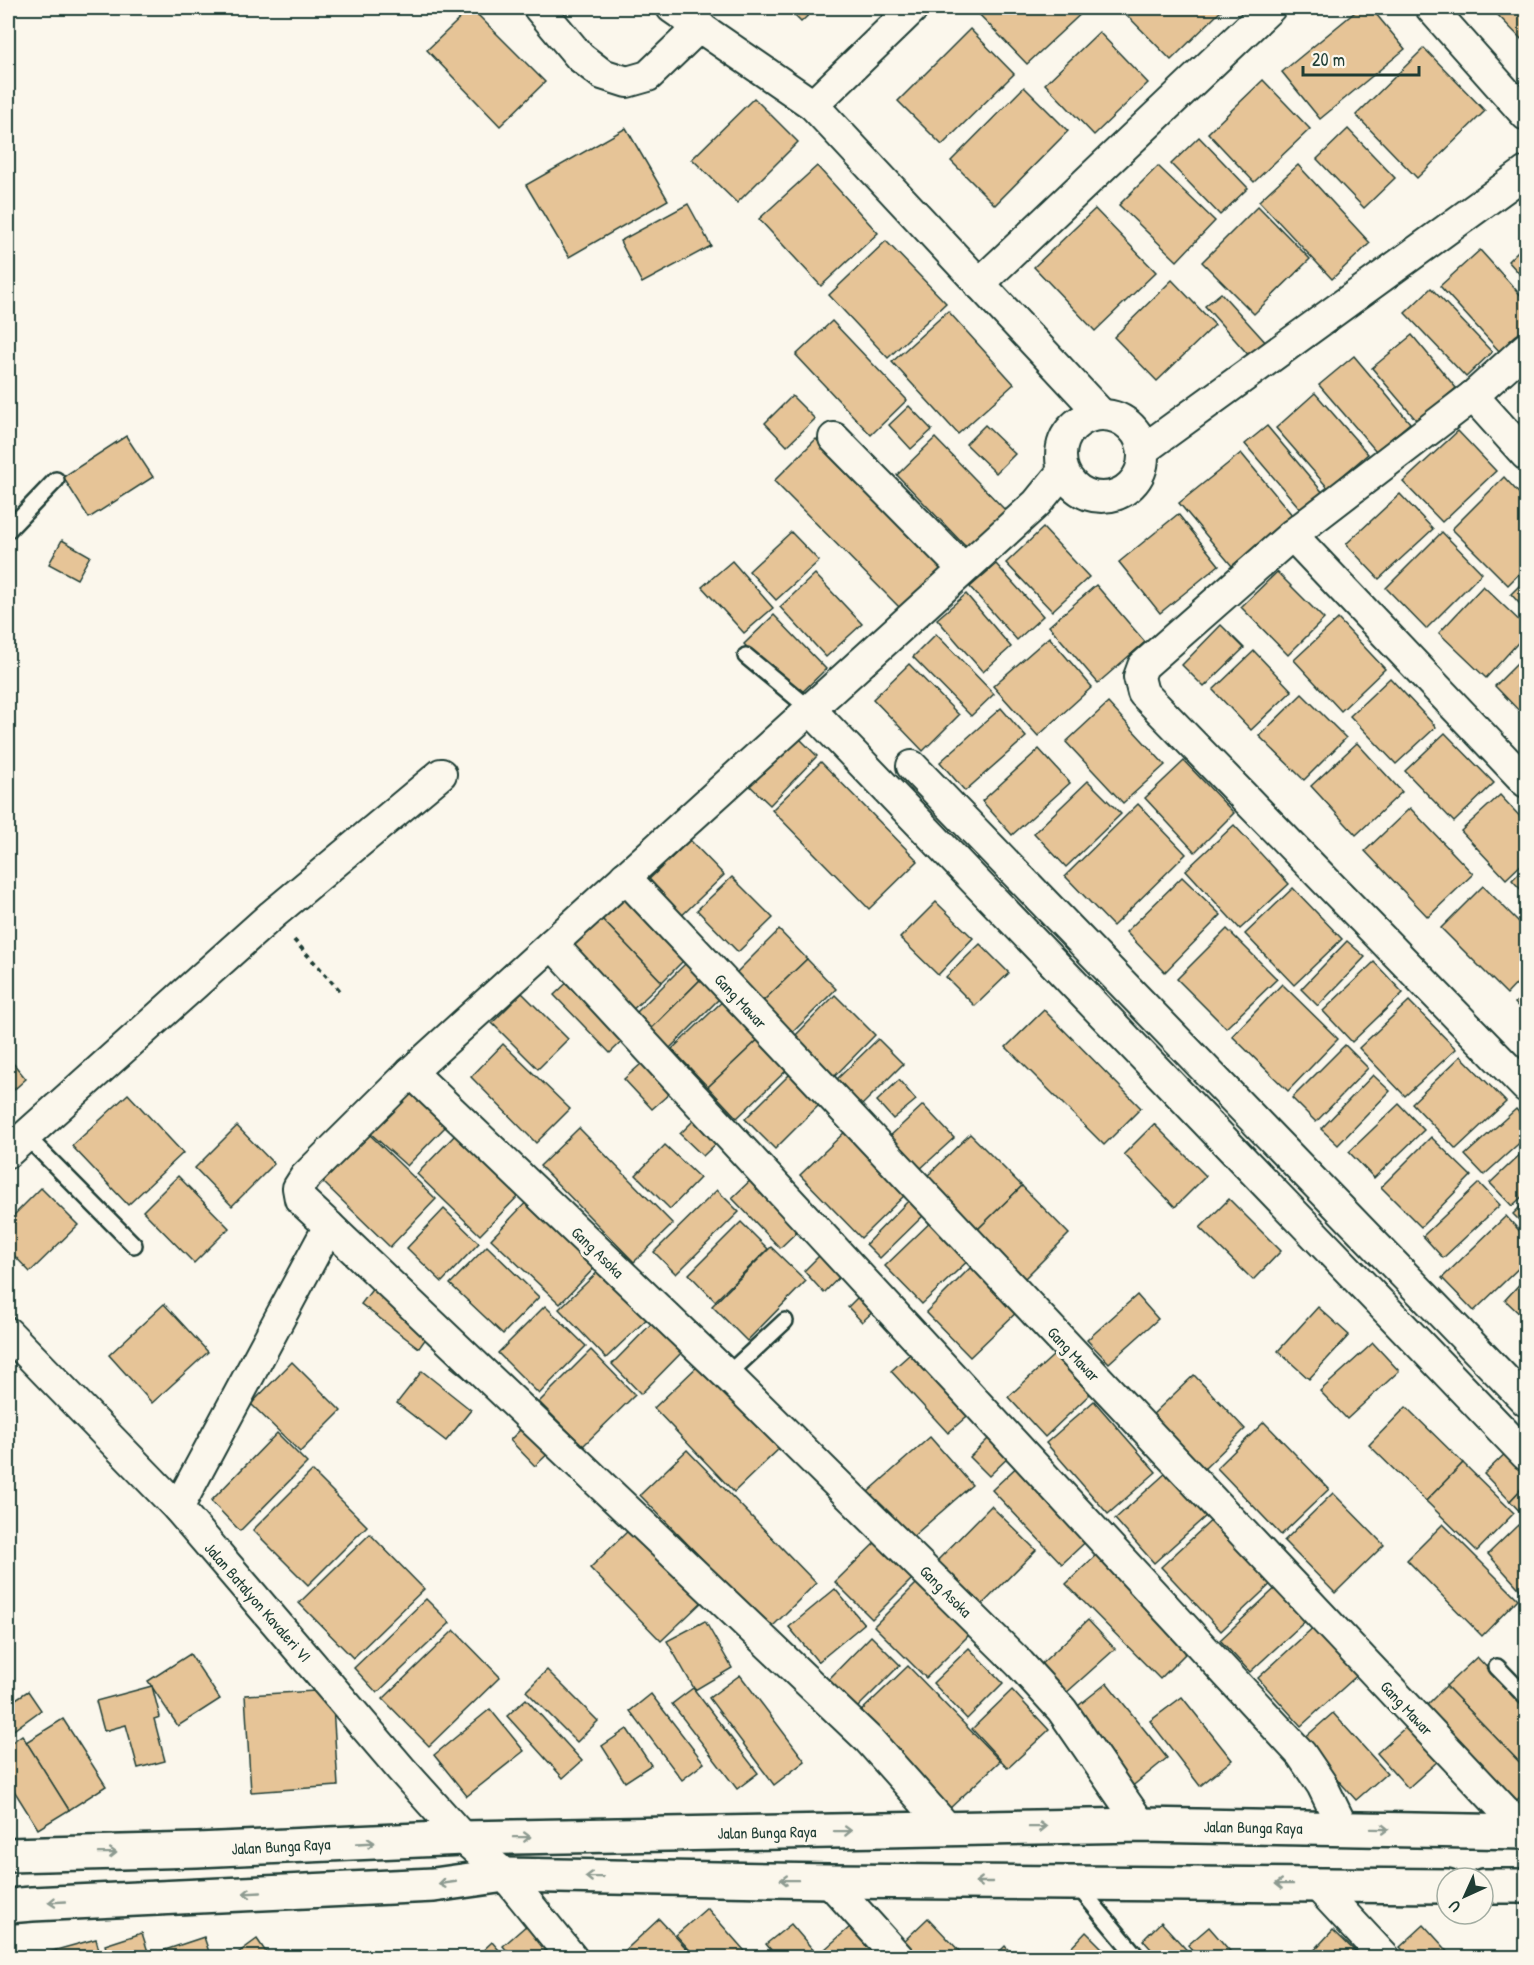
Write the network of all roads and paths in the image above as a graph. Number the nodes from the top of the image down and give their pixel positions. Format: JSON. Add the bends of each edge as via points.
{"nodes":[{"id":1,"x":539,"y":8,"type":"edge"},
{"id":2,"x":672,"y":8,"type":"edge"},
{"id":3,"x":913,"y":8,"type":"edge"},
{"id":4,"x":1270,"y":8,"type":"edge"},
{"id":5,"x":1431,"y":8,"type":"edge"},
{"id":6,"x":700,"y":26,"type":"junction"},
{"id":7,"x":813,"y":105,"type":"junction"},
{"id":8,"x":1527,"y":115,"type":"edge"},
{"id":9,"x":1527,"y":172,"type":"edge"},
{"id":10,"x":979,"y":285,"type":"junction"},
{"id":11,"x":1527,"y":348,"type":"edge"},
{"id":12,"x":1473,"y":396,"type":"junction"},
{"id":13,"x":1101,"y":414,"type":"junction"},
{"id":14,"x":834,"y":438,"type":"dead end"},
{"id":15,"x":1143,"y":450,"type":"junction"},
{"id":16,"x":1527,"y":455,"type":"edge"},
{"id":17,"x":1063,"y":471,"type":"junction"},
{"id":18,"x":56,"y":480,"type":"dead end"},
{"id":19,"x":8,"y":530,"type":"edge"},
{"id":20,"x":1292,"y":535,"type":"junction"},
{"id":21,"x":963,"y":569,"type":"junction"},
{"id":22,"x":746,"y":656,"type":"dead end"},
{"id":23,"x":810,"y":709,"type":"junction"},
{"id":24,"x":912,"y":766,"type":"dead end"},
{"id":25,"x":441,"y":774,"type":"dead end"},
{"id":26,"x":1527,"y":782,"type":"edge"},
{"id":27,"x":625,"y":877,"type":"junction"},
{"id":28,"x":272,"y":915,"type":"junction"},
{"id":29,"x":552,"y":944,"type":"junction"},
{"id":30,"x":342,"y":993,"type":"dead end"},
{"id":31,"x":411,"y":1072,"type":"junction"},
{"id":32,"x":1527,"y":1087,"type":"edge"},
{"id":33,"x":16,"y":1143,"type":"edge"},
{"id":34,"x":329,"y":1226,"type":"junction"},
{"id":35,"x":134,"y":1245,"type":"dead end"},
{"id":36,"x":785,"y":1321,"type":"dead end"},
{"id":37,"x":8,"y":1333,"type":"edge"},
{"id":38,"x":727,"y":1375,"type":"junction"},
{"id":39,"x":1527,"y":1401,"type":"edge"},
{"id":40,"x":1527,"y":1455,"type":"edge"},
{"id":41,"x":178,"y":1508,"type":"junction"},
{"id":42,"x":1497,"y":1667,"type":"dead end"},
{"id":43,"x":1527,"y":1697,"type":"edge"},
{"id":44,"x":1141,"y":1825,"type":"junction"},
{"id":45,"x":1343,"y":1828,"type":"junction"},
{"id":46,"x":948,"y":1829,"type":"junction"},
{"id":47,"x":1525,"y":1832,"type":"edge"},
{"id":48,"x":463,"y":1838,"type":"junction"},
{"id":49,"x":9,"y":1848,"type":"edge"},
{"id":50,"x":505,"y":1875,"type":"junction"},
{"id":51,"x":829,"y":1881,"type":"junction"},
{"id":52,"x":1074,"y":1882,"type":"junction"},
{"id":53,"x":1317,"y":1885,"type":"junction"},
{"id":54,"x":1435,"y":1886,"type":"edge"},
{"id":55,"x":8,"y":1906,"type":"edge"},
{"id":56,"x":572,"y":1958,"type":"edge"},
{"id":57,"x":899,"y":1958,"type":"edge"},
{"id":58,"x":1138,"y":1958,"type":"edge"},
{"id":59,"x":1385,"y":1958,"type":"edge"}],
"edges":[{"from":1,"to":6,"type":"street","via":[[580,57],[602,74],[627,82],[648,76]]},
{"from":2,"to":6,"type":"street"},
{"from":3,"to":7,"type":"street"},
{"from":4,"to":10,"type":"street"},
{"from":5,"to":8,"type":"street"},
{"from":6,"to":7,"type":"street"},
{"from":7,"to":10,"type":"street"},
{"from":9,"to":15,"type":"street"},
{"from":10,"to":13,"type":"street"},
{"from":11,"to":12,"type":"street"},
{"from":12,"to":16,"type":"street"},
{"from":12,"to":20,"type":"street"},
{"from":13,"to":15,"type":"street","via":[[1118,418],[1133,428]]},
{"from":13,"to":17,"type":"street","via":[[1082,419],[1067,432],[1060,451]]},
{"from":14,"to":21,"type":"street"},
{"from":15,"to":17,"type":"street","via":[[1138,477],[1114,495],[1084,493],[1071,484]]},
{"from":17,"to":21,"type":"street","via":[[1037,503]]},
{"from":18,"to":19,"type":"lane"},
{"from":20,"to":26,"type":"street"},
{"from":20,"to":32,"type":"street","via":[[1143,666],[1139,677],[1143,693]]},
{"from":21,"to":23,"type":"street"},
{"from":22,"to":23,"type":"lane"},
{"from":23,"to":27,"type":"street"},
{"from":23,"to":40,"type":"street"},
{"from":24,"to":39,"type":"street"},
{"from":25,"to":28,"type":"street"},
{"from":27,"to":29,"type":"street"},
{"from":27,"to":47,"type":"street","name":"Gang Mawar"},
{"from":28,"to":30,"type":"path"},
{"from":28,"to":33,"type":"street"},
{"from":29,"to":31,"type":"street"},
{"from":29,"to":45,"type":"street","via":[[1302,1754]]},
{"from":31,"to":34,"type":"street","via":[[298,1188],[300,1200]]},
{"from":31,"to":38,"type":"street","name":"Gang Asoka"},
{"from":33,"to":35,"type":"lane"},
{"from":34,"to":41,"type":"street"},
{"from":34,"to":46,"type":"street","via":[[870,1740]]},
{"from":36,"to":38,"type":"lane"},
{"from":37,"to":41,"type":"street","name":"Jalan Batalyon Kavaleri VI"},
{"from":38,"to":44,"type":"street","name":"Gang Asoka","via":[[1062,1710]]},
{"from":41,"to":48,"type":"street","name":"Jalan Batalyon Kavaleri VI"},
{"from":42,"to":43,"type":"lane"},
{"from":44,"to":45,"type":"main road","name":"Jalan Bunga Raya"},
{"from":46,"to":44,"type":"main road","name":"Jalan Bunga Raya","one_way":true},
{"from":45,"to":47,"type":"main road","name":"Jalan Bunga Raya","one_way":true},
{"from":48,"to":46,"type":"main road","name":"Jalan Bunga Raya","one_way":true},
{"from":49,"to":48,"type":"main road","name":"Jalan Bunga Raya","one_way":true,"via":[[198,1850]]},
{"from":48,"to":50,"type":"street","name":"Jalan Batalyon Kavaleri VI"},
{"from":51,"to":50,"type":"main road","one_way":true},
{"from":50,"to":55,"type":"main road","one_way":true,"via":[[434,1885]]},
{"from":50,"to":56,"type":"street","name":"Jalan Batalyon Kavaleri VI"},
{"from":52,"to":51,"type":"main road","one_way":true},
{"from":51,"to":57,"type":"street"},
{"from":53,"to":52,"type":"main road","one_way":true},
{"from":52,"to":58,"type":"lane"},
{"from":53,"to":54,"type":"main road"},
{"from":53,"to":59,"type":"street"}]}
